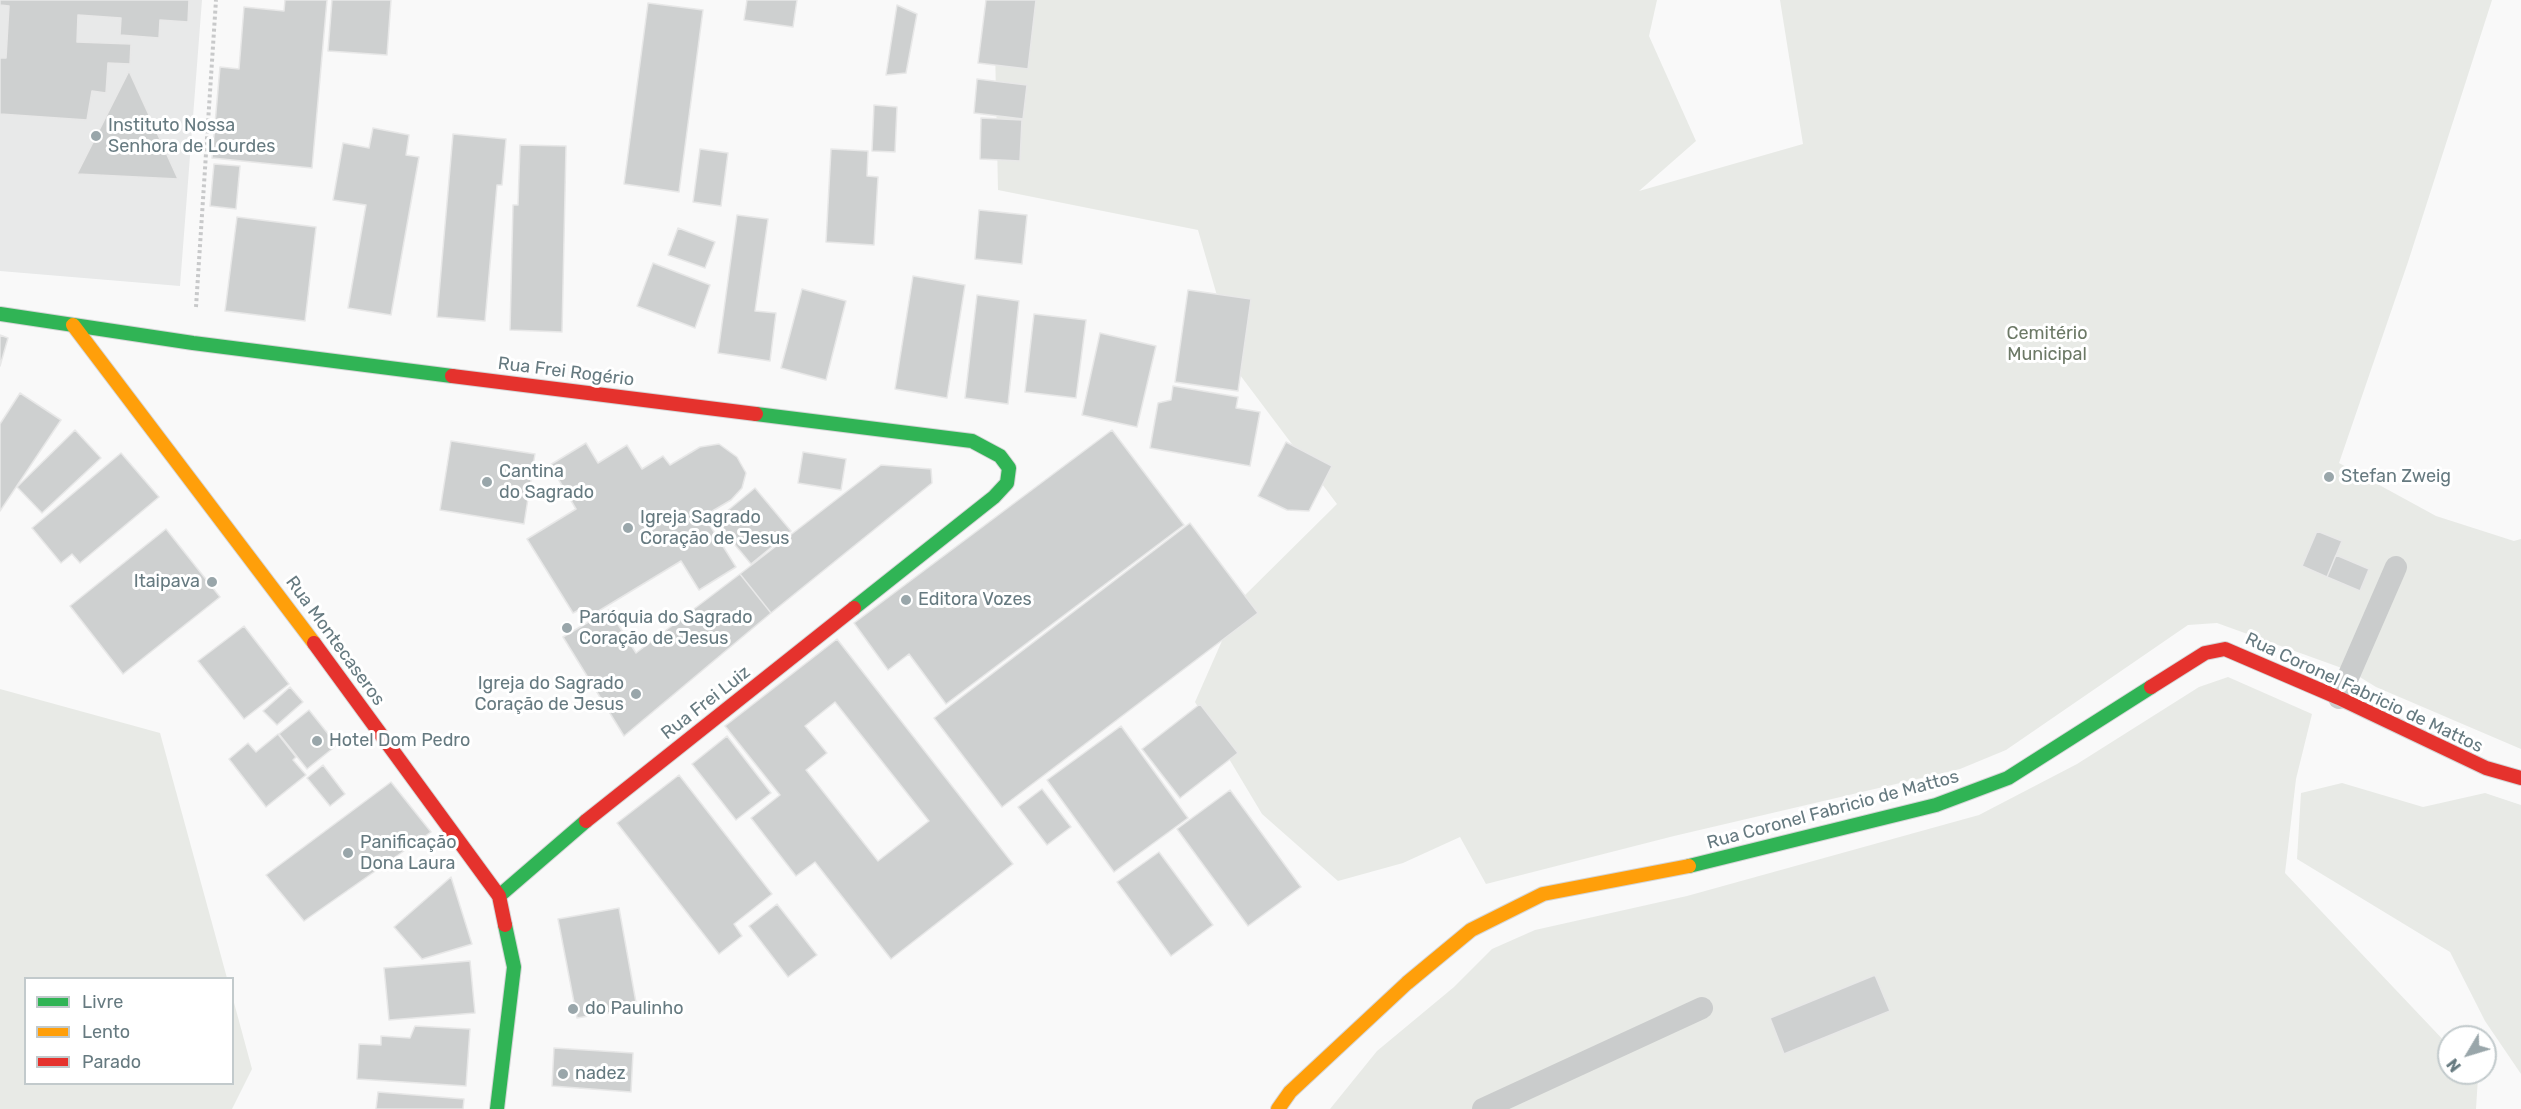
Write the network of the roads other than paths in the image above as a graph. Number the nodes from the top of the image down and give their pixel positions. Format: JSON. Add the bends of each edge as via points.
{"nodes":[{"id":1,"x":0,"y":314,"type":"edge"},
{"id":2,"x":73,"y":325,"type":"junction"},
{"id":3,"x":994,"y":497,"type":"joint"},
{"id":4,"x":2396,"y":567,"type":"dead end"},
{"id":5,"x":2339,"y":698,"type":"junction"},
{"id":6,"x":2521,"y":778,"type":"edge"},
{"id":7,"x":498,"y":896,"type":"junction"},
{"id":8,"x":1702,"y":1008,"type":"dead end"},
{"id":9,"x":497,"y":1109,"type":"edge"},
{"id":10,"x":1278,"y":1109,"type":"edge"},
{"id":11,"x":1483,"y":1109,"type":"edge"}],
"edges":[{"from":1,"to":2,"type":"street","name":"Rua Frei Rogério"},
{"from":2,"to":3,"type":"street","name":"Rua Frei Rogério","via":[[972,441],[994,450],[1008,466],[1007,483]]},
{"from":2,"to":7,"type":"street","name":"Rua Montecaseros","via":[[278,594]]},
{"from":3,"to":7,"type":"street","name":"Rua Frei Luiz","via":[[566,837]]},
{"from":4,"to":5,"type":"lane"},
{"from":5,"to":6,"type":"street","name":"Rua Coronel Fabricio de Mattos","via":[[2486,768]]},
{"from":5,"to":10,"type":"street","name":"Rua Coronel Fabricio de Mattos","via":[[2225,649],[2205,653],[2008,778],[1936,805],[1675,869],[1543,894],[1471,930],[1407,983],[1290,1092]]},
{"from":7,"to":9,"type":"street","name":"Rua Montecaseros","via":[[514,967]]},
{"from":8,"to":11,"type":"lane"}]}
